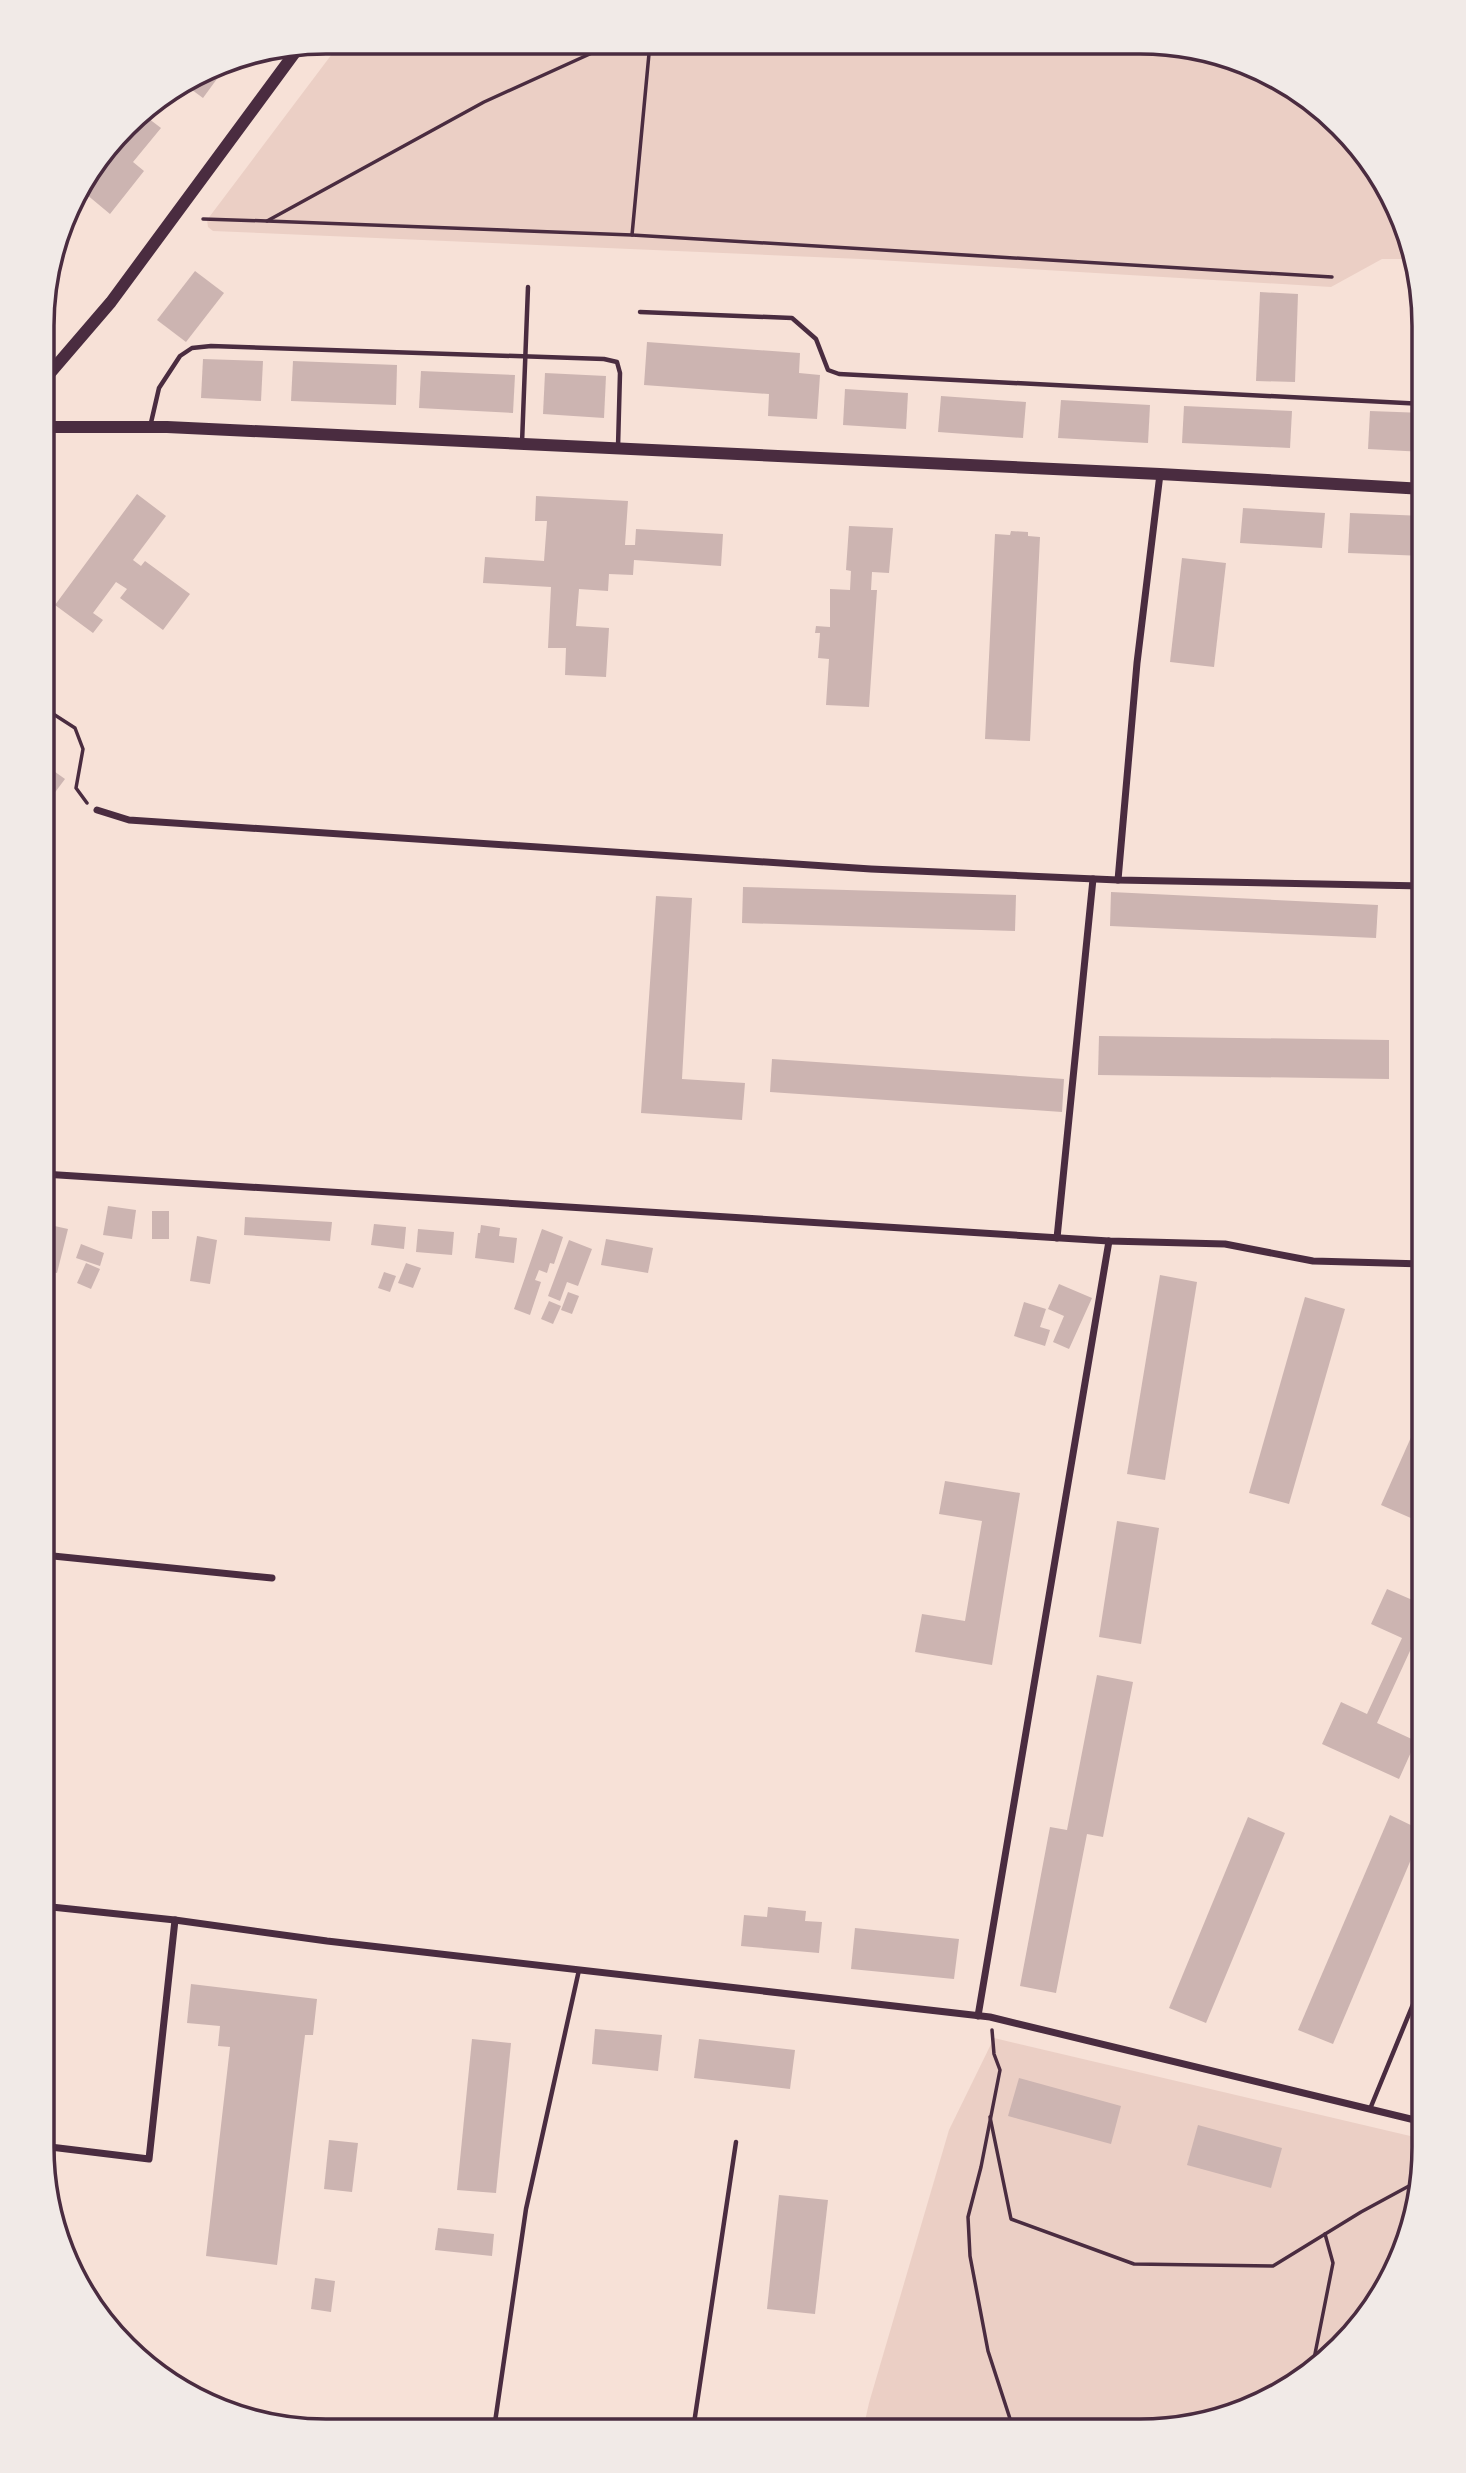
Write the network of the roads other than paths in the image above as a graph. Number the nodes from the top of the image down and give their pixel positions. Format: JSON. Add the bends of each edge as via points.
{"nodes":[{"id":1,"x":292,"y":57,"type":"edge"},
{"id":2,"x":528,"y":287,"type":"dead end"},
{"id":3,"x":640,"y":312,"type":"dead end"},
{"id":4,"x":525,"y":357,"type":"junction"},
{"id":5,"x":54,"y":368,"type":"edge"},
{"id":6,"x":1412,"y":403,"type":"edge"},
{"id":7,"x":54,"y":427,"type":"edge"},
{"id":8,"x":150,"y":427,"type":"junction"},
{"id":9,"x":522,"y":444,"type":"junction"},
{"id":10,"x":618,"y":448,"type":"junction"},
{"id":11,"x":1160,"y":474,"type":"junction"},
{"id":12,"x":1412,"y":488,"type":"edge"},
{"id":13,"x":97,"y":810,"type":"road end"},
{"id":14,"x":1093,"y":879,"type":"junction"},
{"id":15,"x":1118,"y":880,"type":"junction"},
{"id":16,"x":1412,"y":887,"type":"edge"},
{"id":17,"x":54,"y":1175,"type":"edge"},
{"id":18,"x":1057,"y":1238,"type":"junction"},
{"id":19,"x":1109,"y":1241,"type":"junction"},
{"id":20,"x":1412,"y":1264,"type":"edge"},
{"id":21,"x":54,"y":1556,"type":"edge"},
{"id":22,"x":272,"y":1578,"type":"dead end"},
{"id":23,"x":54,"y":1907,"type":"edge"},
{"id":24,"x":175,"y":1920,"type":"junction"},
{"id":25,"x":579,"y":1970,"type":"junction"},
{"id":26,"x":1412,"y":2007,"type":"edge"},
{"id":27,"x":978,"y":2016,"type":"junction"},
{"id":28,"x":1370,"y":2109,"type":"junction"},
{"id":29,"x":1412,"y":2119,"type":"edge"},
{"id":30,"x":736,"y":2142,"type":"dead end"},
{"id":31,"x":54,"y":2147,"type":"edge"},
{"id":32,"x":495,"y":2419,"type":"edge"},
{"id":33,"x":695,"y":2419,"type":"edge"}],
"edges":[{"from":1,"to":5,"type":"street","via":[[111,302]]},
{"from":2,"to":4,"type":"lane"},
{"from":3,"to":6,"type":"lane","via":[[792,318],[816,339],[828,370],[839,374]]},
{"from":4,"to":8,"type":"lane","via":[[192,348],[180,356],[159,388]]},
{"from":4,"to":9,"type":"lane"},
{"from":4,"to":10,"type":"lane","via":[[617,362]]},
{"from":7,"to":8,"type":"street"},
{"from":8,"to":9,"type":"street"},
{"from":9,"to":10,"type":"street"},
{"from":10,"to":11,"type":"street"},
{"from":11,"to":12,"type":"street"},
{"from":11,"to":15,"type":"street"},
{"from":13,"to":14,"type":"street","via":[[142,821]]},
{"from":14,"to":15,"type":"street"},
{"from":14,"to":18,"type":"street"},
{"from":15,"to":16,"type":"street"},
{"from":17,"to":18,"type":"street"},
{"from":18,"to":19,"type":"street"},
{"from":19,"to":20,"type":"street","via":[[1225,1244],[1313,1261]]},
{"from":19,"to":27,"type":"street"},
{"from":21,"to":22,"type":"street"},
{"from":23,"to":24,"type":"street"},
{"from":24,"to":25,"type":"street"},
{"from":24,"to":31,"type":"street","via":[[149,2159]]},
{"from":25,"to":27,"type":"street"},
{"from":25,"to":32,"type":"lane","via":[[526,2209]]},
{"from":26,"to":28,"type":"lane"},
{"from":27,"to":28,"type":"street"},
{"from":28,"to":29,"type":"street"},
{"from":30,"to":33,"type":"lane"}]}
